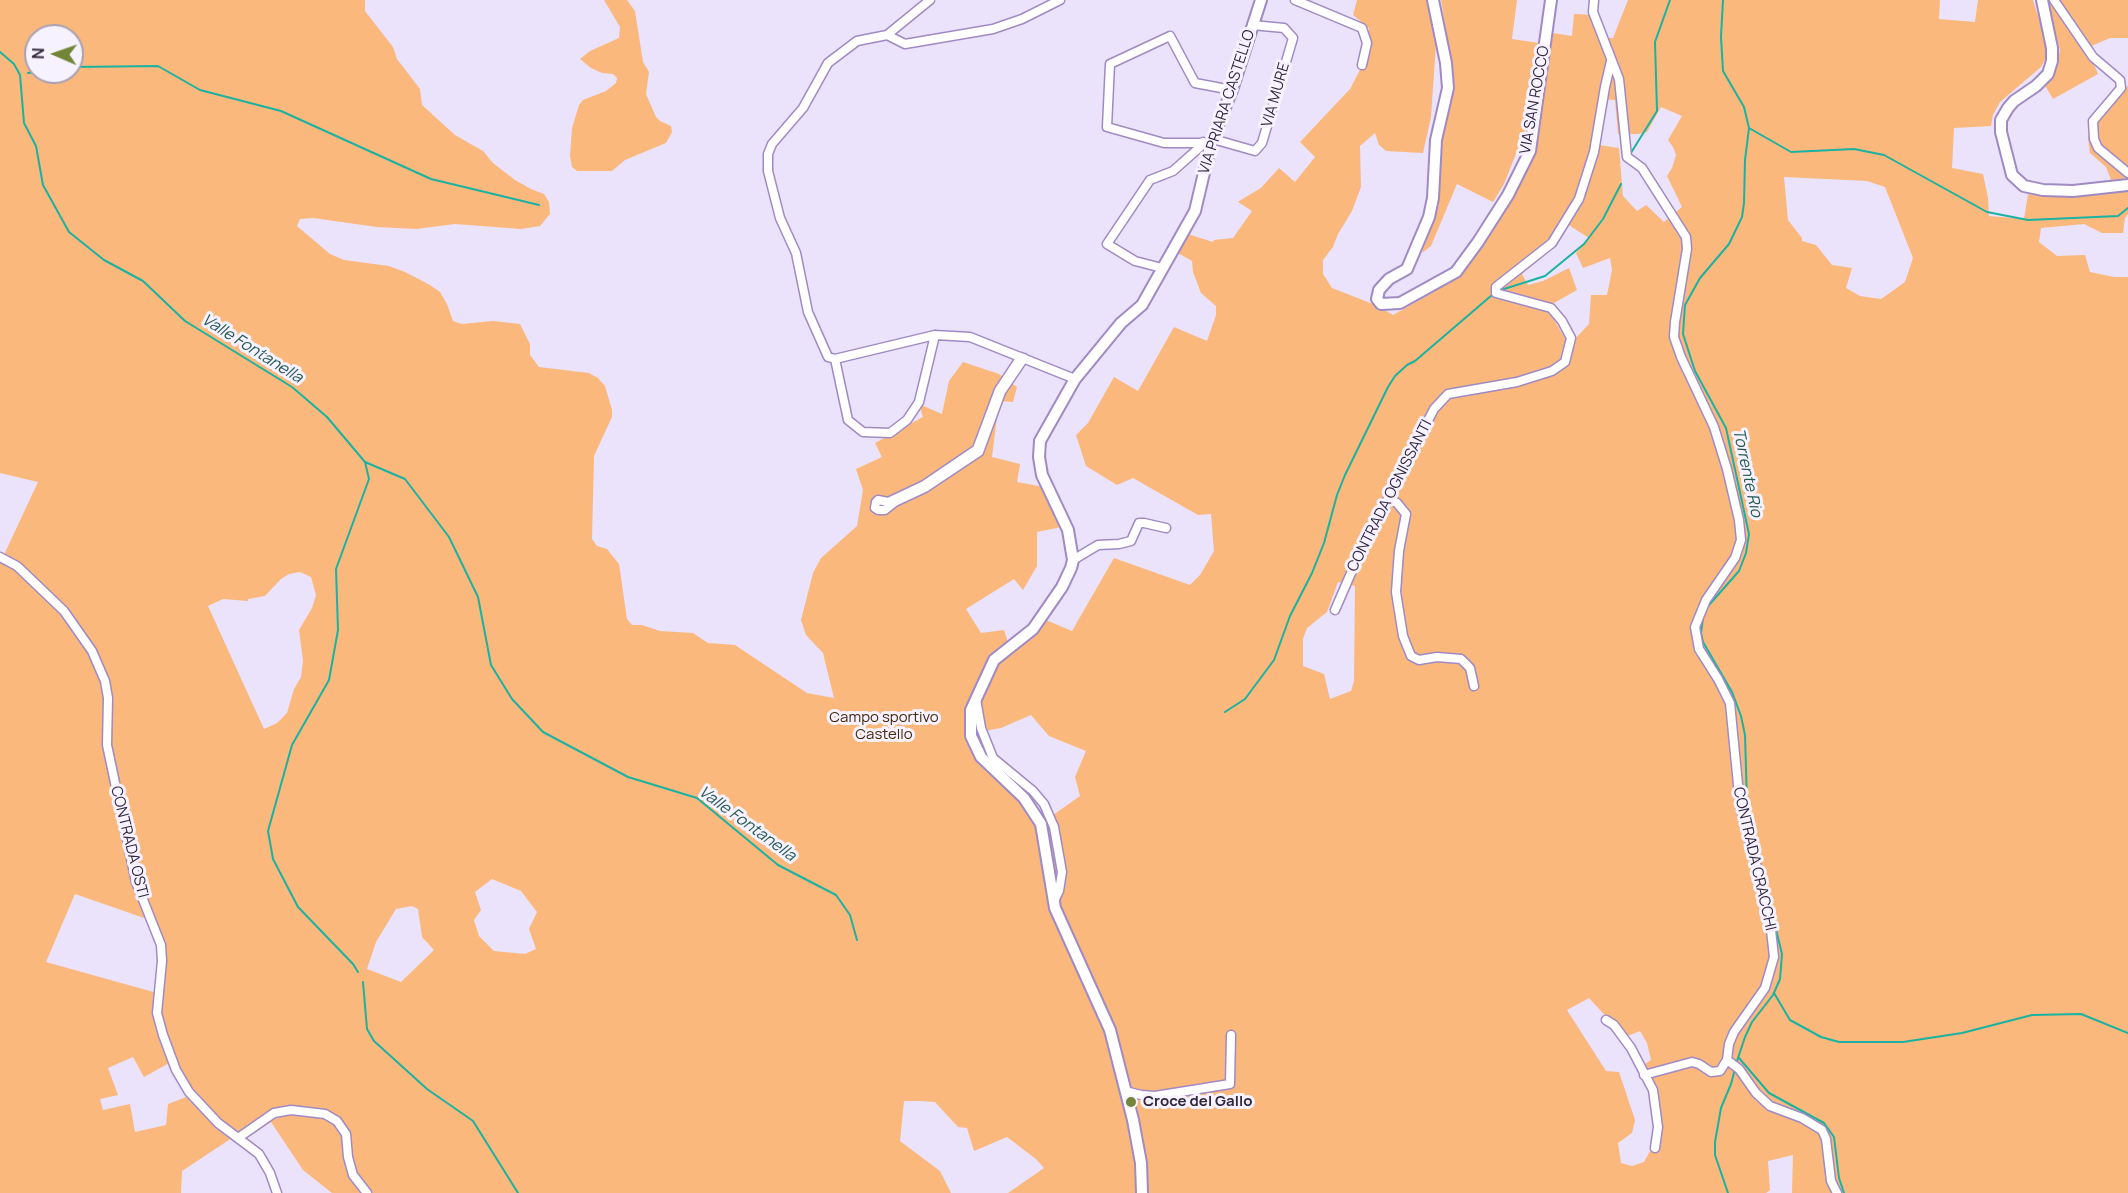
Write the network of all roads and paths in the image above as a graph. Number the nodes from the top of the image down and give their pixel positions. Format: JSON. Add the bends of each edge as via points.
{"nodes":[{"id":1,"x":930,"y":0,"type":"edge"},
{"id":2,"x":1060,"y":0,"type":"edge"},
{"id":3,"x":1261,"y":0,"type":"edge"},
{"id":4,"x":1295,"y":0,"type":"edge"},
{"id":5,"x":1433,"y":0,"type":"edge"},
{"id":6,"x":1551,"y":0,"type":"edge"},
{"id":7,"x":1594,"y":0,"type":"edge"},
{"id":8,"x":2042,"y":0,"type":"edge"},
{"id":9,"x":2054,"y":0,"type":"edge"},
{"id":10,"x":1252,"y":25,"type":"junction"},
{"id":11,"x":887,"y":35,"type":"junction"},
{"id":12,"x":1611,"y":61,"type":"junction"},
{"id":13,"x":1362,"y":65,"type":"dead end"},
{"id":14,"x":1232,"y":90,"type":"junction"},
{"id":15,"x":1209,"y":141,"type":"junction"},
{"id":16,"x":2128,"y":173,"type":"edge"},
{"id":17,"x":2128,"y":185,"type":"edge"},
{"id":18,"x":1162,"y":268,"type":"junction"},
{"id":19,"x":935,"y":335,"type":"junction"},
{"id":20,"x":1023,"y":358,"type":"junction"},
{"id":21,"x":834,"y":359,"type":"junction"},
{"id":22,"x":1075,"y":378,"type":"junction"},
{"id":23,"x":1388,"y":499,"type":"junction"},
{"id":24,"x":1166,"y":528,"type":"dead end"},
{"id":25,"x":0,"y":557,"type":"edge"},
{"id":26,"x":1073,"y":560,"type":"junction"},
{"id":27,"x":1335,"y":610,"type":"dead end"},
{"id":28,"x":1474,"y":686,"type":"dead end"},
{"id":29,"x":1606,"y":1020,"type":"dead end"},
{"id":30,"x":1231,"y":1035,"type":"dead end"},
{"id":31,"x":1733,"y":1064,"type":"junction"},
{"id":32,"x":1644,"y":1075,"type":"junction"},
{"id":33,"x":1125,"y":1091,"type":"junction"},
{"id":34,"x":238,"y":1138,"type":"junction"},
{"id":35,"x":1654,"y":1148,"type":"dead end"},
{"id":36,"x":277,"y":1193,"type":"edge"},
{"id":37,"x":368,"y":1193,"type":"edge"},
{"id":38,"x":1142,"y":1193,"type":"edge"},
{"id":39,"x":1837,"y":1193,"type":"edge"}],
"edges":[{"from":1,"to":11,"type":"street"},
{"from":2,"to":11,"type":"street","via":[[993,29],[905,44]]},
{"from":3,"to":10,"type":"street","name":"VIA PRIARA CASTELLO"},
{"from":4,"to":13,"type":"street","via":[[1362,28],[1367,43]]},
{"from":5,"to":6,"type":"street","name":"VIA SAN ROCCO","via":[[1448,88],[1436,140],[1433,198],[1407,269],[1378,290],[1381,304],[1400,303],[1456,272],[1508,195],[1530,150]]},
{"from":7,"to":12,"type":"street","name":"CONTRADA CRACCHI","via":[[1593,12]]},
{"from":8,"to":17,"type":"street","via":[[2052,48],[2048,74],[2008,108],[2001,120],[2012,176],[2024,186],[2043,190]]},
{"from":9,"to":16,"type":"street","via":[[2093,57],[2120,81],[2121,88],[2093,121],[2094,139],[2098,148]]},
{"from":10,"to":14,"type":"street","name":"VIA PRIARA CASTELLO"},
{"from":10,"to":15,"type":"street","name":"VIA MURE","via":[[1284,28],[1293,38],[1262,143],[1255,151]]},
{"from":11,"to":21,"type":"street","via":[[857,41],[828,63],[803,108],[772,144],[768,158],[780,218],[796,253],[808,312],[828,357]]},
{"from":12,"to":23,"type":"street","name":"CONTRADA OGNISSANTI","via":[[1594,152],[1579,199],[1552,243],[1496,287],[1496,293],[1551,308],[1571,338],[1565,362],[1552,371],[1517,382],[1448,394],[1434,408]]},
{"from":12,"to":31,"type":"street","name":"CONTRADA CRACCHI","via":[[1619,78],[1627,157],[1642,168],[1686,237],[1674,337],[1714,427],[1739,520],[1741,540],[1735,558],[1706,600],[1695,627],[1699,649],[1730,703],[1740,805],[1769,912],[1774,957],[1765,988],[1729,1044]]},
{"from":14,"to":15,"type":"street","name":"VIA PRIARA CASTELLO"},
{"from":14,"to":15,"type":"street","via":[[1195,83],[1170,36],[1110,64],[1107,127],[1164,143]]},
{"from":15,"to":18,"type":"street","name":"VIA PRIARA CASTELLO","via":[[1195,211]]},
{"from":15,"to":18,"type":"street","name":"VIA PRIARA CASTELLO","via":[[1173,171],[1150,180],[1107,243],[1135,261]]},
{"from":18,"to":22,"type":"street","name":"VIA PRIARA CASTELLO","via":[[1142,304]]},
{"from":19,"to":20,"type":"street","via":[[970,337]]},
{"from":19,"to":21,"type":"street"},
{"from":19,"to":21,"type":"street","via":[[919,402],[907,420],[890,433],[863,432],[848,420]]},
{"from":20,"to":20,"type":"street","via":[[999,390],[977,448],[924,485],[888,502],[878,500],[875,508],[885,510],[979,452],[1001,392]]},
{"from":20,"to":22,"type":"street"},
{"from":22,"to":26,"type":"street","name":"VIA PRIARA CASTELLO","via":[[1040,441],[1039,457],[1042,475],[1068,530]]},
{"from":23,"to":27,"type":"street","name":"CONTRADA OGNISSANTI"},
{"from":23,"to":28,"type":"street","via":[[1406,514],[1396,592],[1403,636],[1411,656],[1419,660],[1461,659],[1470,668]]},
{"from":24,"to":26,"type":"street","via":[[1139,523],[1131,541],[1098,544]]},
{"from":25,"to":34,"type":"street","name":"CONTRADA OSTI","via":[[17,566],[64,611],[92,651],[105,681],[106,745],[136,882],[161,945],[157,1013],[162,1035],[189,1092]]},
{"from":26,"to":33,"type":"street","via":[[1062,587],[1033,628],[994,660],[971,710],[971,736],[981,757],[1024,798],[1041,824],[1055,908],[1110,1030]]},
{"from":29,"to":32,"type":"street","via":[[1631,1048]]},
{"from":30,"to":33,"type":"street","via":[[1230,1084],[1155,1095]]},
{"from":31,"to":32,"type":"street","via":[[1716,1072],[1692,1062]]},
{"from":31,"to":39,"type":"street","via":[[1770,1106],[1822,1130],[1831,1181]]},
{"from":32,"to":35,"type":"street","via":[[1656,1104]]},
{"from":33,"to":38,"type":"street","via":[[1141,1163]]},
{"from":34,"to":36,"type":"street","name":"CONTRADA OSTI","via":[[259,1154]]},
{"from":34,"to":37,"type":"street","via":[[274,1113],[291,1110],[325,1114],[337,1121],[346,1134],[353,1174]]}]}
